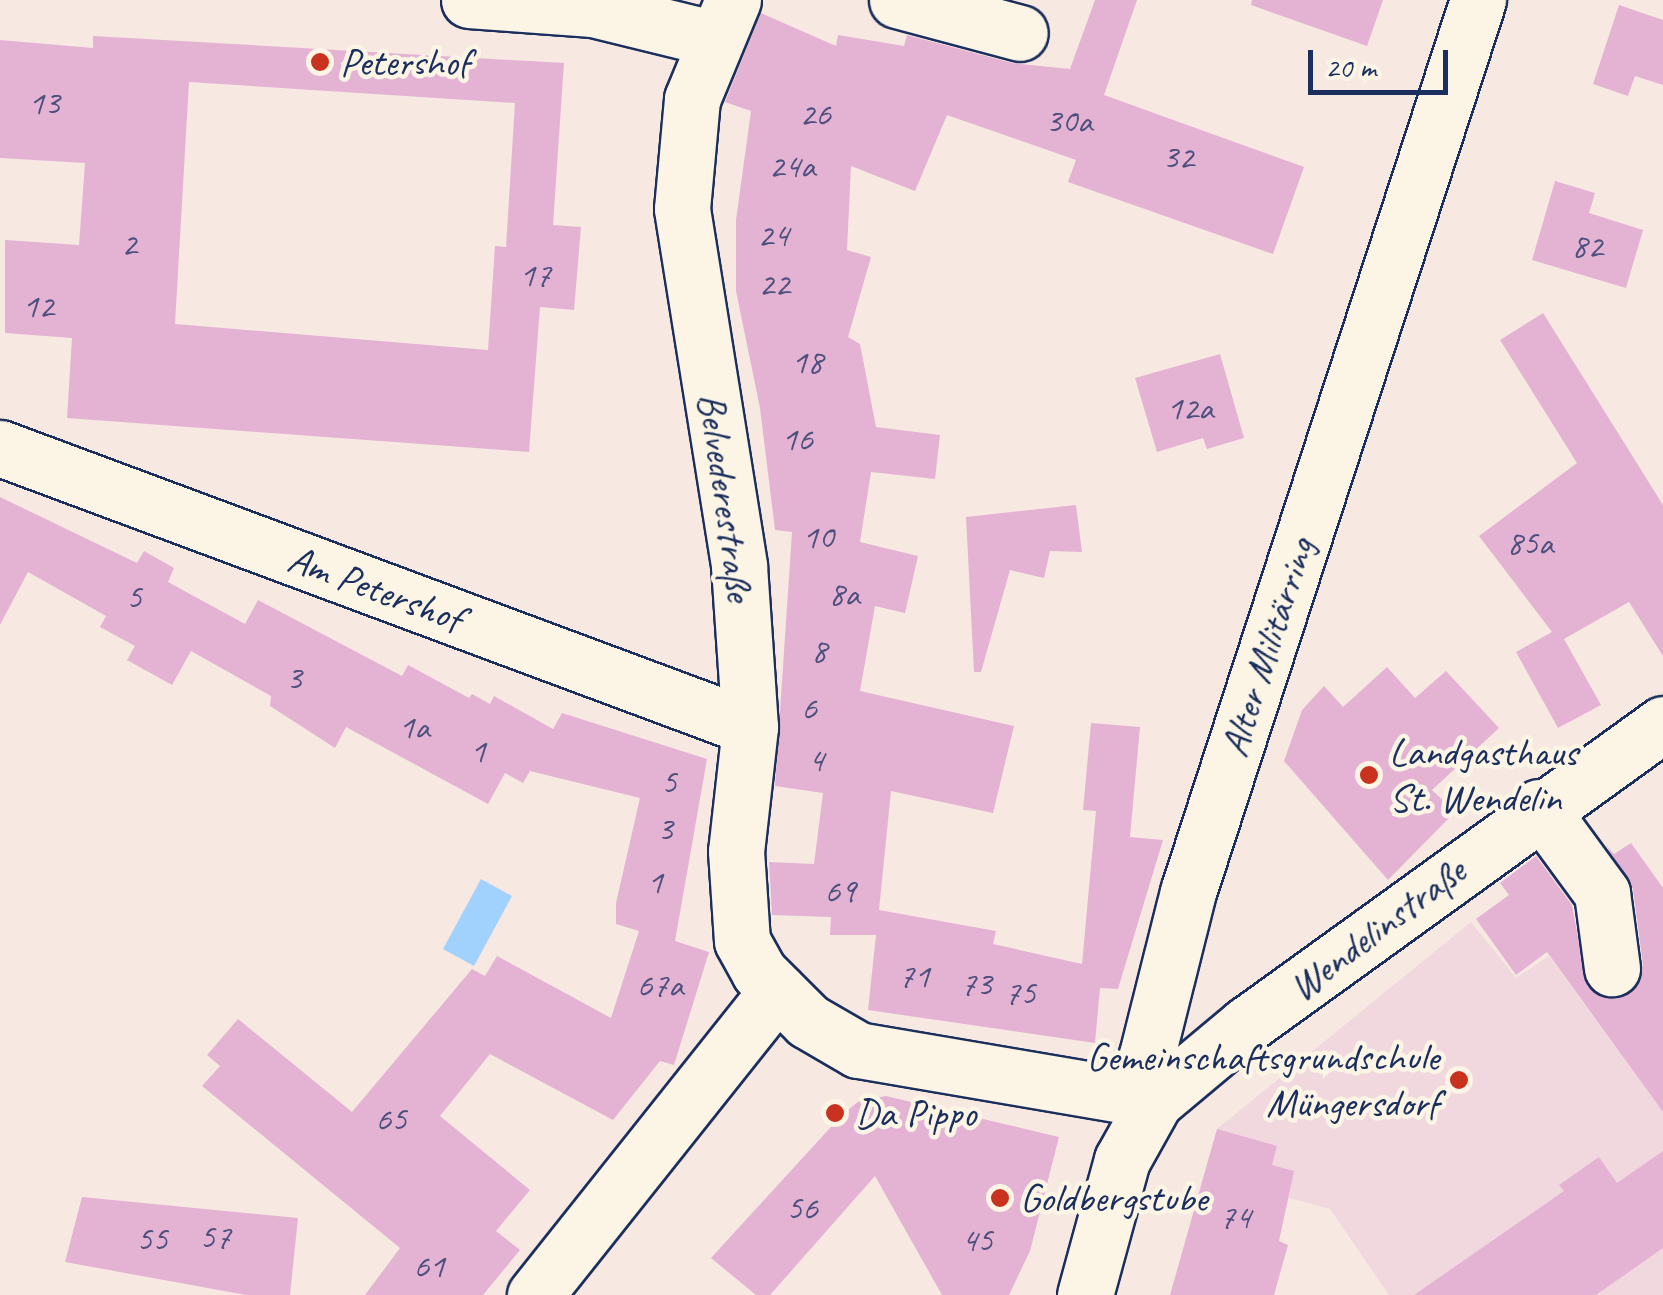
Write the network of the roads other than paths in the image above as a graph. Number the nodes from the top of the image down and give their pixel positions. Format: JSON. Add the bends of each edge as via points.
{"nodes":[{"id":1,"x":469,"y":0,"type":"edge"},
{"id":2,"x":896,"y":0,"type":"edge"},
{"id":3,"x":1478,"y":0,"type":"edge"},
{"id":4,"x":724,"y":20,"type":"edge"},
{"id":5,"x":1020,"y":32,"type":"dead end"},
{"id":6,"x":0,"y":448,"type":"edge"},
{"id":7,"x":1663,"y":724,"type":"edge"},
{"id":8,"x":750,"y":726,"type":"junction"},
{"id":9,"x":1539,"y":807,"type":"junction"},
{"id":10,"x":1612,"y":968,"type":"dead end"},
{"id":11,"x":777,"y":991,"type":"junction"},
{"id":12,"x":1155,"y":1102,"type":"junction"},
{"id":13,"x":535,"y":1295,"type":"edge"},
{"id":14,"x":1085,"y":1295,"type":"edge"}],
"edges":[{"from":1,"to":4,"type":"street"},
{"from":2,"to":5,"type":"street"},
{"from":3,"to":12,"type":"street","name":"Alter Militärring","via":[[1188,892],[1147,1055]]},
{"from":4,"to":8,"type":"street","name":"Belvederestraße","via":[[692,99],[682,209],[739,566]]},
{"from":6,"to":8,"type":"street","name":"Am Petershof"},
{"from":7,"to":9,"type":"street","name":"Wendelinstraße"},
{"from":8,"to":11,"type":"street","name":"Belvederestraße","via":[[736,850],[742,940]]},
{"from":9,"to":10,"type":"street","via":[[1602,893]]},
{"from":9,"to":12,"type":"street","name":"Wendelinstraße","via":[[1203,1058]]},
{"from":11,"to":12,"type":"street","via":[[808,1021],[858,1050]]},
{"from":11,"to":13,"type":"street"},
{"from":12,"to":14,"type":"street","via":[[1122,1160]]}]}
